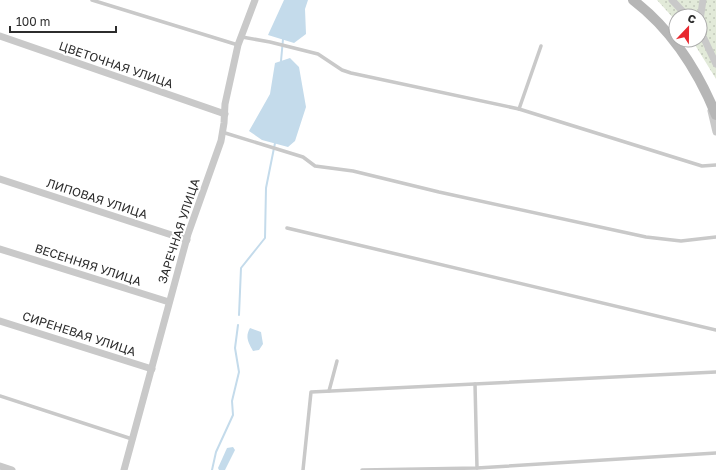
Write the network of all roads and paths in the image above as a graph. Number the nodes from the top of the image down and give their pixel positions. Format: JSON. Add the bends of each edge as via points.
{"nodes":[{"id":1,"x":92,"y":0,"type":"edge"},
{"id":2,"x":255,"y":0,"type":"edge"},
{"id":3,"x":633,"y":0,"type":"edge"},
{"id":4,"x":672,"y":0,"type":"edge"},
{"id":5,"x":680,"y":8,"type":"edge"},
{"id":6,"x":0,"y":36,"type":"edge"},
{"id":7,"x":242,"y":36,"type":"junction"},
{"id":8,"x":238,"y":45,"type":"junction"},
{"id":9,"x":541,"y":46,"type":"dead end"},
{"id":10,"x":708,"y":46,"type":"edge"},
{"id":11,"x":716,"y":64,"type":"edge"},
{"id":12,"x":708,"y":97,"type":"junction"},
{"id":13,"x":519,"y":109,"type":"junction"},
{"id":14,"x":225,"y":114,"type":"junction"},
{"id":15,"x":716,"y":115,"type":"edge"},
{"id":16,"x":222,"y":132,"type":"junction"},
{"id":17,"x":716,"y":132,"type":"edge"},
{"id":18,"x":716,"y":165,"type":"edge"},
{"id":19,"x":0,"y":179,"type":"edge"},
{"id":20,"x":287,"y":228,"type":"dead end"},
{"id":21,"x":716,"y":237,"type":"edge"},
{"id":22,"x":187,"y":240,"type":"junction"},
{"id":23,"x":0,"y":249,"type":"edge"},
{"id":24,"x":169,"y":302,"type":"junction"},
{"id":25,"x":0,"y":321,"type":"edge"},
{"id":26,"x":716,"y":330,"type":"edge"},
{"id":27,"x":337,"y":361,"type":"dead end"},
{"id":28,"x":152,"y":369,"type":"junction"},
{"id":29,"x":716,"y":372,"type":"edge"},
{"id":30,"x":475,"y":384,"type":"junction"},
{"id":31,"x":330,"y":391,"type":"junction"},
{"id":32,"x":0,"y":396,"type":"edge"},
{"id":33,"x":132,"y":439,"type":"junction"},
{"id":34,"x":716,"y":453,"type":"edge"},
{"id":35,"x":0,"y":466,"type":"edge"},
{"id":36,"x":477,"y":468,"type":"junction"},
{"id":37,"x":12,"y":470,"type":"edge"},
{"id":38,"x":124,"y":470,"type":"edge"},
{"id":39,"x":303,"y":470,"type":"edge"},
{"id":40,"x":362,"y":470,"type":"edge"}],
"edges":[{"from":1,"to":8,"type":"lane"},
{"from":2,"to":7,"type":"street","name":"ЗАРЕЧНАЯ УЛИЦА"},
{"from":3,"to":12,"type":"main road","via":[[646,10],[680,48]]},
{"from":4,"to":5,"type":"street"},
{"from":6,"to":14,"type":"street","name":"ЦВЕТОЧНАЯ УЛИЦА"},
{"from":7,"to":8,"type":"street","name":"ЗАРЕЧНАЯ УЛИЦА"},
{"from":7,"to":13,"type":"lane","via":[[318,54],[351,73]]},
{"from":8,"to":14,"type":"street","name":"ЗАРЕЧНАЯ УЛИЦА"},
{"from":9,"to":13,"type":"lane"},
{"from":10,"to":11,"type":"street"},
{"from":12,"to":15,"type":"main road"},
{"from":12,"to":17,"type":"street"},
{"from":13,"to":18,"type":"lane","via":[[702,166]]},
{"from":14,"to":16,"type":"street","name":"ЗАРЕЧНАЯ УЛИЦА"},
{"from":16,"to":21,"type":"lane","via":[[303,156],[315,166],[353,171],[646,237],[681,241]]},
{"from":16,"to":22,"type":"street","name":"ЗАРЕЧНАЯ УЛИЦА"},
{"from":19,"to":22,"type":"street","name":"ЛИПОВАЯ УЛИЦА"},
{"from":20,"to":26,"type":"lane"},
{"from":22,"to":24,"type":"street","name":"ЗАРЕЧНАЯ УЛИЦА"},
{"from":23,"to":24,"type":"street","name":"ВЕСЕННЯЯ УЛИЦА"},
{"from":24,"to":28,"type":"street","name":"ЗАРЕЧНАЯ УЛИЦА"},
{"from":25,"to":28,"type":"street","name":"СИРЕНЕВАЯ УЛИЦА"},
{"from":27,"to":31,"type":"lane"},
{"from":28,"to":33,"type":"street","name":"ЗАРЕЧНАЯ УЛИЦА"},
{"from":29,"to":30,"type":"lane"},
{"from":30,"to":31,"type":"lane"},
{"from":30,"to":36,"type":"lane"},
{"from":31,"to":39,"type":"lane","via":[[311,392]]},
{"from":32,"to":33,"type":"lane"},
{"from":33,"to":38,"type":"street","name":"ЗАРЕЧНАЯ УЛИЦА"},
{"from":34,"to":36,"type":"lane"},
{"from":35,"to":37,"type":"street"},
{"from":36,"to":40,"type":"lane"}]}
